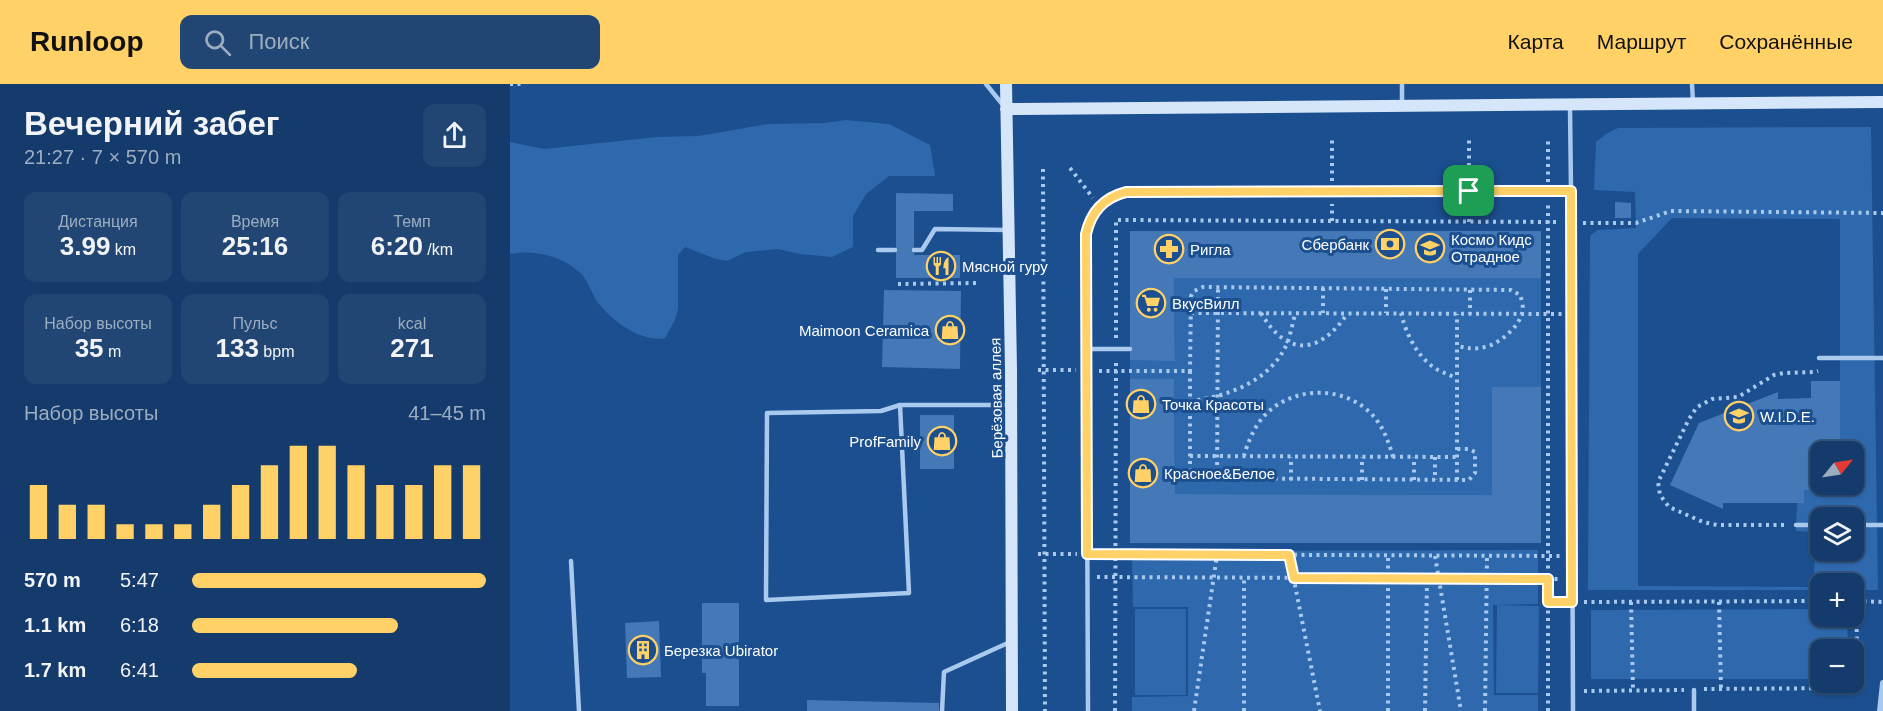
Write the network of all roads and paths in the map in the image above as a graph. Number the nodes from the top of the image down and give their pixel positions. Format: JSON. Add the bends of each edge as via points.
{"nodes":[{"id":1,"x":510,"y":84,"type":"edge"},
{"id":2,"x":525,"y":84,"type":"edge"},
{"id":3,"x":986,"y":84,"type":"edge"},
{"id":4,"x":1006,"y":84,"type":"edge"},
{"id":5,"x":1402,"y":84,"type":"edge"},
{"id":6,"x":1692,"y":84,"type":"edge"},
{"id":7,"x":1883,"y":102,"type":"edge"},
{"id":8,"x":1693,"y":104,"type":"junction"},
{"id":9,"x":1570,"y":105,"type":"junction"},
{"id":10,"x":1402,"y":106,"type":"junction"},
{"id":11,"x":1006,"y":109,"type":"junction"},
{"id":12,"x":1043,"y":169,"type":"dead end"},
{"id":13,"x":1571,"y":191,"type":"junction"},
{"id":14,"x":1883,"y":213,"type":"edge"},
{"id":15,"x":1548,"y":222,"type":"junction"},
{"id":16,"x":1571,"y":223,"type":"junction"},
{"id":17,"x":1008,"y":230,"type":"junction"},
{"id":18,"x":878,"y":250,"type":"dead end"},
{"id":19,"x":896,"y":250,"type":"dead end"},
{"id":20,"x":914,"y":250,"type":"dead end"},
{"id":21,"x":977,"y":283,"type":"dead end"},
{"id":22,"x":898,"y":284,"type":"dead end"},
{"id":23,"x":1218,"y":287,"type":"junction"},
{"id":24,"x":1323,"y":288,"type":"junction"},
{"id":25,"x":1386,"y":289,"type":"junction"},
{"id":26,"x":1470,"y":290,"type":"junction"},
{"id":27,"x":1191,"y":313,"type":"junction"},
{"id":28,"x":1218,"y":313,"type":"junction"},
{"id":29,"x":1261,"y":313,"type":"junction"},
{"id":30,"x":1295,"y":313,"type":"junction"},
{"id":31,"x":1323,"y":313,"type":"junction"},
{"id":32,"x":1347,"y":313,"type":"junction"},
{"id":33,"x":1386,"y":313,"type":"junction"},
{"id":34,"x":1401,"y":313,"type":"junction"},
{"id":35,"x":1457,"y":314,"type":"junction"},
{"id":36,"x":1470,"y":314,"type":"junction"},
{"id":37,"x":1522,"y":314,"type":"junction"},
{"id":38,"x":1548,"y":314,"type":"junction"},
{"id":39,"x":1571,"y":314,"type":"junction"},
{"id":40,"x":1288,"y":342,"type":"junction"},
{"id":41,"x":1457,"y":346,"type":"junction"},
{"id":42,"x":1086,"y":349,"type":"junction"},
{"id":43,"x":1116,"y":349,"type":"junction"},
{"id":44,"x":1130,"y":349,"type":"dead end"},
{"id":45,"x":1819,"y":358,"type":"joint"},
{"id":46,"x":1883,"y":358,"type":"edge"},
{"id":47,"x":1130,"y":371,"type":"dead end"},
{"id":48,"x":1190,"y":371,"type":"junction"},
{"id":49,"x":1457,"y":378,"type":"junction"},
{"id":50,"x":1218,"y":397,"type":"junction"},
{"id":51,"x":1190,"y":401,"type":"junction"},
{"id":52,"x":900,"y":405,"type":"junction"},
{"id":53,"x":1011,"y":405,"type":"junction"},
{"id":54,"x":1457,"y":448,"type":"junction"},
{"id":55,"x":1190,"y":456,"type":"junction"},
{"id":56,"x":1217,"y":456,"type":"junction"},
{"id":57,"x":1244,"y":456,"type":"junction"},
{"id":58,"x":1291,"y":457,"type":"junction"},
{"id":59,"x":1362,"y":457,"type":"junction"},
{"id":60,"x":1393,"y":457,"type":"junction"},
{"id":61,"x":1414,"y":457,"type":"junction"},
{"id":62,"x":1435,"y":457,"type":"junction"},
{"id":63,"x":1457,"y":457,"type":"junction"},
{"id":64,"x":1217,"y":480,"type":"junction"},
{"id":65,"x":1291,"y":480,"type":"junction"},
{"id":66,"x":1362,"y":480,"type":"junction"},
{"id":67,"x":1414,"y":480,"type":"junction"},
{"id":68,"x":1435,"y":480,"type":"junction"},
{"id":69,"x":1457,"y":480,"type":"junction"},
{"id":70,"x":1796,"y":525,"type":"joint"},
{"id":71,"x":1810,"y":525,"type":"edge"},
{"id":72,"x":1864,"y":525,"type":"edge"},
{"id":73,"x":1883,"y":525,"type":"edge"},
{"id":74,"x":1038,"y":554,"type":"dead end"},
{"id":75,"x":1087,"y":554,"type":"junction"},
{"id":76,"x":1115,"y":554,"type":"junction"},
{"id":77,"x":1217,"y":555,"type":"junction"},
{"id":78,"x":1289,"y":555,"type":"junction"},
{"id":79,"x":1388,"y":555,"type":"junction"},
{"id":80,"x":1435,"y":556,"type":"junction"},
{"id":81,"x":1487,"y":556,"type":"junction"},
{"id":82,"x":1548,"y":556,"type":"junction"},
{"id":83,"x":1572,"y":556,"type":"junction"},
{"id":84,"x":571,"y":561,"type":"dead end"},
{"id":85,"x":1087,"y":577,"type":"junction"},
{"id":86,"x":1115,"y":577,"type":"junction"},
{"id":87,"x":1214,"y":577,"type":"junction"},
{"id":88,"x":1244,"y":578,"type":"junction"},
{"id":89,"x":1294,"y":578,"type":"junction"},
{"id":90,"x":1388,"y":578,"type":"junction"},
{"id":91,"x":1427,"y":578,"type":"junction"},
{"id":92,"x":1438,"y":578,"type":"junction"},
{"id":93,"x":1487,"y":579,"type":"junction"},
{"id":94,"x":1548,"y":579,"type":"junction"},
{"id":95,"x":1572,"y":579,"type":"junction"},
{"id":96,"x":1810,"y":601,"type":"edge"},
{"id":97,"x":1864,"y":601,"type":"edge"},
{"id":98,"x":1548,"y":602,"type":"junction"},
{"id":99,"x":1572,"y":602,"type":"junction"},
{"id":100,"x":1631,"y":602,"type":"junction"},
{"id":101,"x":1719,"y":602,"type":"junction"},
{"id":102,"x":1883,"y":602,"type":"edge"},
{"id":103,"x":1856,"y":627,"type":"edge"},
{"id":104,"x":1012,"y":641,"type":"junction"},
{"id":105,"x":1883,"y":683,"type":"edge"},
{"id":106,"x":1721,"y":689,"type":"junction"},
{"id":107,"x":1632,"y":690,"type":"junction"},
{"id":108,"x":1694,"y":690,"type":"junction"},
{"id":109,"x":1548,"y":691,"type":"junction"},
{"id":110,"x":1573,"y":691,"type":"junction"},
{"id":111,"x":579,"y":711,"type":"edge"},
{"id":112,"x":942,"y":711,"type":"edge"},
{"id":113,"x":1012,"y":711,"type":"edge"},
{"id":114,"x":1045,"y":711,"type":"edge"},
{"id":115,"x":1088,"y":711,"type":"edge"},
{"id":116,"x":1115,"y":711,"type":"edge"},
{"id":117,"x":1194,"y":711,"type":"edge"},
{"id":118,"x":1244,"y":711,"type":"edge"},
{"id":119,"x":1320,"y":711,"type":"edge"},
{"id":120,"x":1388,"y":711,"type":"edge"},
{"id":121,"x":1425,"y":711,"type":"edge"},
{"id":122,"x":1461,"y":711,"type":"edge"},
{"id":123,"x":1485,"y":711,"type":"edge"},
{"id":124,"x":1548,"y":711,"type":"edge"},
{"id":125,"x":1573,"y":711,"type":"edge"},
{"id":126,"x":1694,"y":711,"type":"edge"},
{"id":127,"x":1880,"y":711,"type":"edge"}],
"edges":[{"from":1,"to":2,"type":"path"},
{"from":3,"to":11,"type":"lane"},
{"from":4,"to":11,"type":"street","name":"Берёзовая аллея"},
{"from":5,"to":10,"type":"lane"},
{"from":6,"to":8,"type":"lane"},
{"from":7,"to":8,"type":"street"},
{"from":8,"to":9,"type":"street"},
{"from":9,"to":10,"type":"street"},
{"from":9,"to":13,"type":"lane"},
{"from":10,"to":11,"type":"street"},
{"from":11,"to":17,"type":"street","name":"Берёзовая аллея"},
{"from":12,"to":114,"type":"path"},
{"from":13,"to":16,"type":"lane"},
{"from":13,"to":42,"type":"lane","via":[[1116,195],[1099,206],[1086,234]]},
{"from":14,"to":16,"type":"path","via":[[1671,211],[1636,222]]},
{"from":15,"to":16,"type":"path"},
{"from":15,"to":38,"type":"path"},
{"from":15,"to":43,"type":"path","via":[[1116,220]]},
{"from":16,"to":39,"type":"lane"},
{"from":17,"to":20,"type":"lane","via":[[935,229],[922,250]]},
{"from":17,"to":53,"type":"street","name":"Берёзовая аллея"},
{"from":18,"to":19,"type":"lane"},
{"from":21,"to":22,"type":"path"},
{"from":23,"to":24,"type":"path"},
{"from":23,"to":27,"type":"path","via":[[1194,291]]},
{"from":23,"to":28,"type":"path"},
{"from":24,"to":25,"type":"path"},
{"from":24,"to":31,"type":"path"},
{"from":25,"to":26,"type":"path"},
{"from":25,"to":33,"type":"path"},
{"from":26,"to":36,"type":"path"},
{"from":26,"to":37,"type":"path","via":[[1516,291],[1522,300]]},
{"from":27,"to":28,"type":"path"},
{"from":27,"to":48,"type":"path"},
{"from":28,"to":29,"type":"path"},
{"from":28,"to":50,"type":"path"},
{"from":29,"to":30,"type":"path"},
{"from":29,"to":40,"type":"path","via":[[1279,337]]},
{"from":30,"to":31,"type":"path"},
{"from":30,"to":40,"type":"path"},
{"from":31,"to":32,"type":"path"},
{"from":32,"to":33,"type":"path"},
{"from":32,"to":40,"type":"path","via":[[1329,336],[1317,343]]},
{"from":33,"to":34,"type":"path"},
{"from":34,"to":35,"type":"path"},
{"from":34,"to":49,"type":"path","via":[[1404,327],[1419,352],[1436,369]]},
{"from":35,"to":36,"type":"path"},
{"from":35,"to":41,"type":"path"},
{"from":36,"to":37,"type":"path"},
{"from":37,"to":38,"type":"path"},
{"from":37,"to":41,"type":"path","via":[[1507,335],[1492,345],[1471,349]]},
{"from":38,"to":39,"type":"path"},
{"from":38,"to":82,"type":"path"},
{"from":39,"to":83,"type":"lane"},
{"from":40,"to":50,"type":"path","via":[[1260,376]]},
{"from":41,"to":49,"type":"path"},
{"from":42,"to":43,"type":"lane"},
{"from":42,"to":75,"type":"lane"},
{"from":43,"to":44,"type":"lane"},
{"from":43,"to":76,"type":"path"},
{"from":45,"to":46,"type":"lane"},
{"from":45,"to":70,"type":"path","via":[[1817,372],[1774,375],[1738,397],[1712,399],[1697,407],[1658,482],[1660,495],[1669,507],[1703,522]]},
{"from":47,"to":48,"type":"path"},
{"from":48,"to":51,"type":"path"},
{"from":49,"to":54,"type":"path"},
{"from":50,"to":51,"type":"path"},
{"from":50,"to":56,"type":"path"},
{"from":51,"to":55,"type":"path"},
{"from":52,"to":52,"type":"lane","via":[[881,411],[767,413],[766,600],[909,593]]},
{"from":52,"to":53,"type":"lane"},
{"from":53,"to":104,"type":"street","name":"Берёзовая аллея"},
{"from":54,"to":63,"type":"path"},
{"from":54,"to":69,"type":"path","via":[[1471,449],[1476,455],[1473,478]]},
{"from":55,"to":56,"type":"path"},
{"from":55,"to":64,"type":"path","via":[[1194,476]]},
{"from":56,"to":57,"type":"path"},
{"from":56,"to":64,"type":"path"},
{"from":57,"to":58,"type":"path"},
{"from":57,"to":60,"type":"path","via":[[1263,417],[1276,405],[1302,394],[1325,392],[1344,396],[1367,409],[1385,432]]},
{"from":58,"to":59,"type":"path"},
{"from":58,"to":65,"type":"path"},
{"from":59,"to":60,"type":"path"},
{"from":59,"to":66,"type":"path"},
{"from":60,"to":61,"type":"path"},
{"from":61,"to":62,"type":"path"},
{"from":61,"to":67,"type":"path"},
{"from":62,"to":63,"type":"path"},
{"from":62,"to":68,"type":"path"},
{"from":63,"to":69,"type":"path"},
{"from":64,"to":65,"type":"path"},
{"from":65,"to":66,"type":"path"},
{"from":66,"to":67,"type":"path"},
{"from":67,"to":68,"type":"path"},
{"from":68,"to":69,"type":"path"},
{"from":70,"to":71,"type":"lane"},
{"from":72,"to":73,"type":"lane"},
{"from":74,"to":75,"type":"path"},
{"from":75,"to":76,"type":"path"},
{"from":75,"to":85,"type":"lane"},
{"from":76,"to":77,"type":"path"},
{"from":76,"to":86,"type":"path"},
{"from":77,"to":78,"type":"path"},
{"from":77,"to":87,"type":"path"},
{"from":78,"to":79,"type":"path"},
{"from":78,"to":89,"type":"path"},
{"from":79,"to":80,"type":"path"},
{"from":79,"to":90,"type":"path"},
{"from":80,"to":81,"type":"path"},
{"from":80,"to":92,"type":"path"},
{"from":81,"to":82,"type":"path"},
{"from":81,"to":93,"type":"path"},
{"from":82,"to":83,"type":"path"},
{"from":82,"to":94,"type":"path"},
{"from":83,"to":95,"type":"lane"},
{"from":84,"to":111,"type":"lane"},
{"from":85,"to":86,"type":"path"},
{"from":85,"to":115,"type":"lane"},
{"from":86,"to":87,"type":"path"},
{"from":86,"to":116,"type":"path"},
{"from":87,"to":88,"type":"path"},
{"from":87,"to":117,"type":"path"},
{"from":88,"to":89,"type":"path"},
{"from":88,"to":118,"type":"path"},
{"from":89,"to":90,"type":"path"},
{"from":89,"to":119,"type":"path"},
{"from":90,"to":91,"type":"path"},
{"from":90,"to":120,"type":"path"},
{"from":91,"to":92,"type":"path"},
{"from":91,"to":121,"type":"path"},
{"from":92,"to":93,"type":"path"},
{"from":92,"to":122,"type":"path"},
{"from":93,"to":94,"type":"path"},
{"from":93,"to":123,"type":"path"},
{"from":94,"to":95,"type":"path"},
{"from":94,"to":98,"type":"path"},
{"from":95,"to":99,"type":"lane"},
{"from":96,"to":101,"type":"path"},
{"from":97,"to":102,"type":"path"},
{"from":98,"to":99,"type":"path"},
{"from":98,"to":109,"type":"path"},
{"from":99,"to":100,"type":"path"},
{"from":99,"to":110,"type":"lane"},
{"from":100,"to":101,"type":"path"},
{"from":100,"to":107,"type":"path"},
{"from":101,"to":106,"type":"path"},
{"from":103,"to":106,"type":"path","via":[[1858,688]]},
{"from":104,"to":112,"type":"lane","via":[[944,672]]},
{"from":104,"to":113,"type":"street","name":"Берёзовая аллея"},
{"from":105,"to":127,"type":"street"},
{"from":106,"to":108,"type":"path"},
{"from":107,"to":108,"type":"path"},
{"from":107,"to":110,"type":"path"},
{"from":108,"to":126,"type":"lane"},
{"from":109,"to":110,"type":"path"},
{"from":109,"to":124,"type":"path"},
{"from":110,"to":125,"type":"lane"}]}
